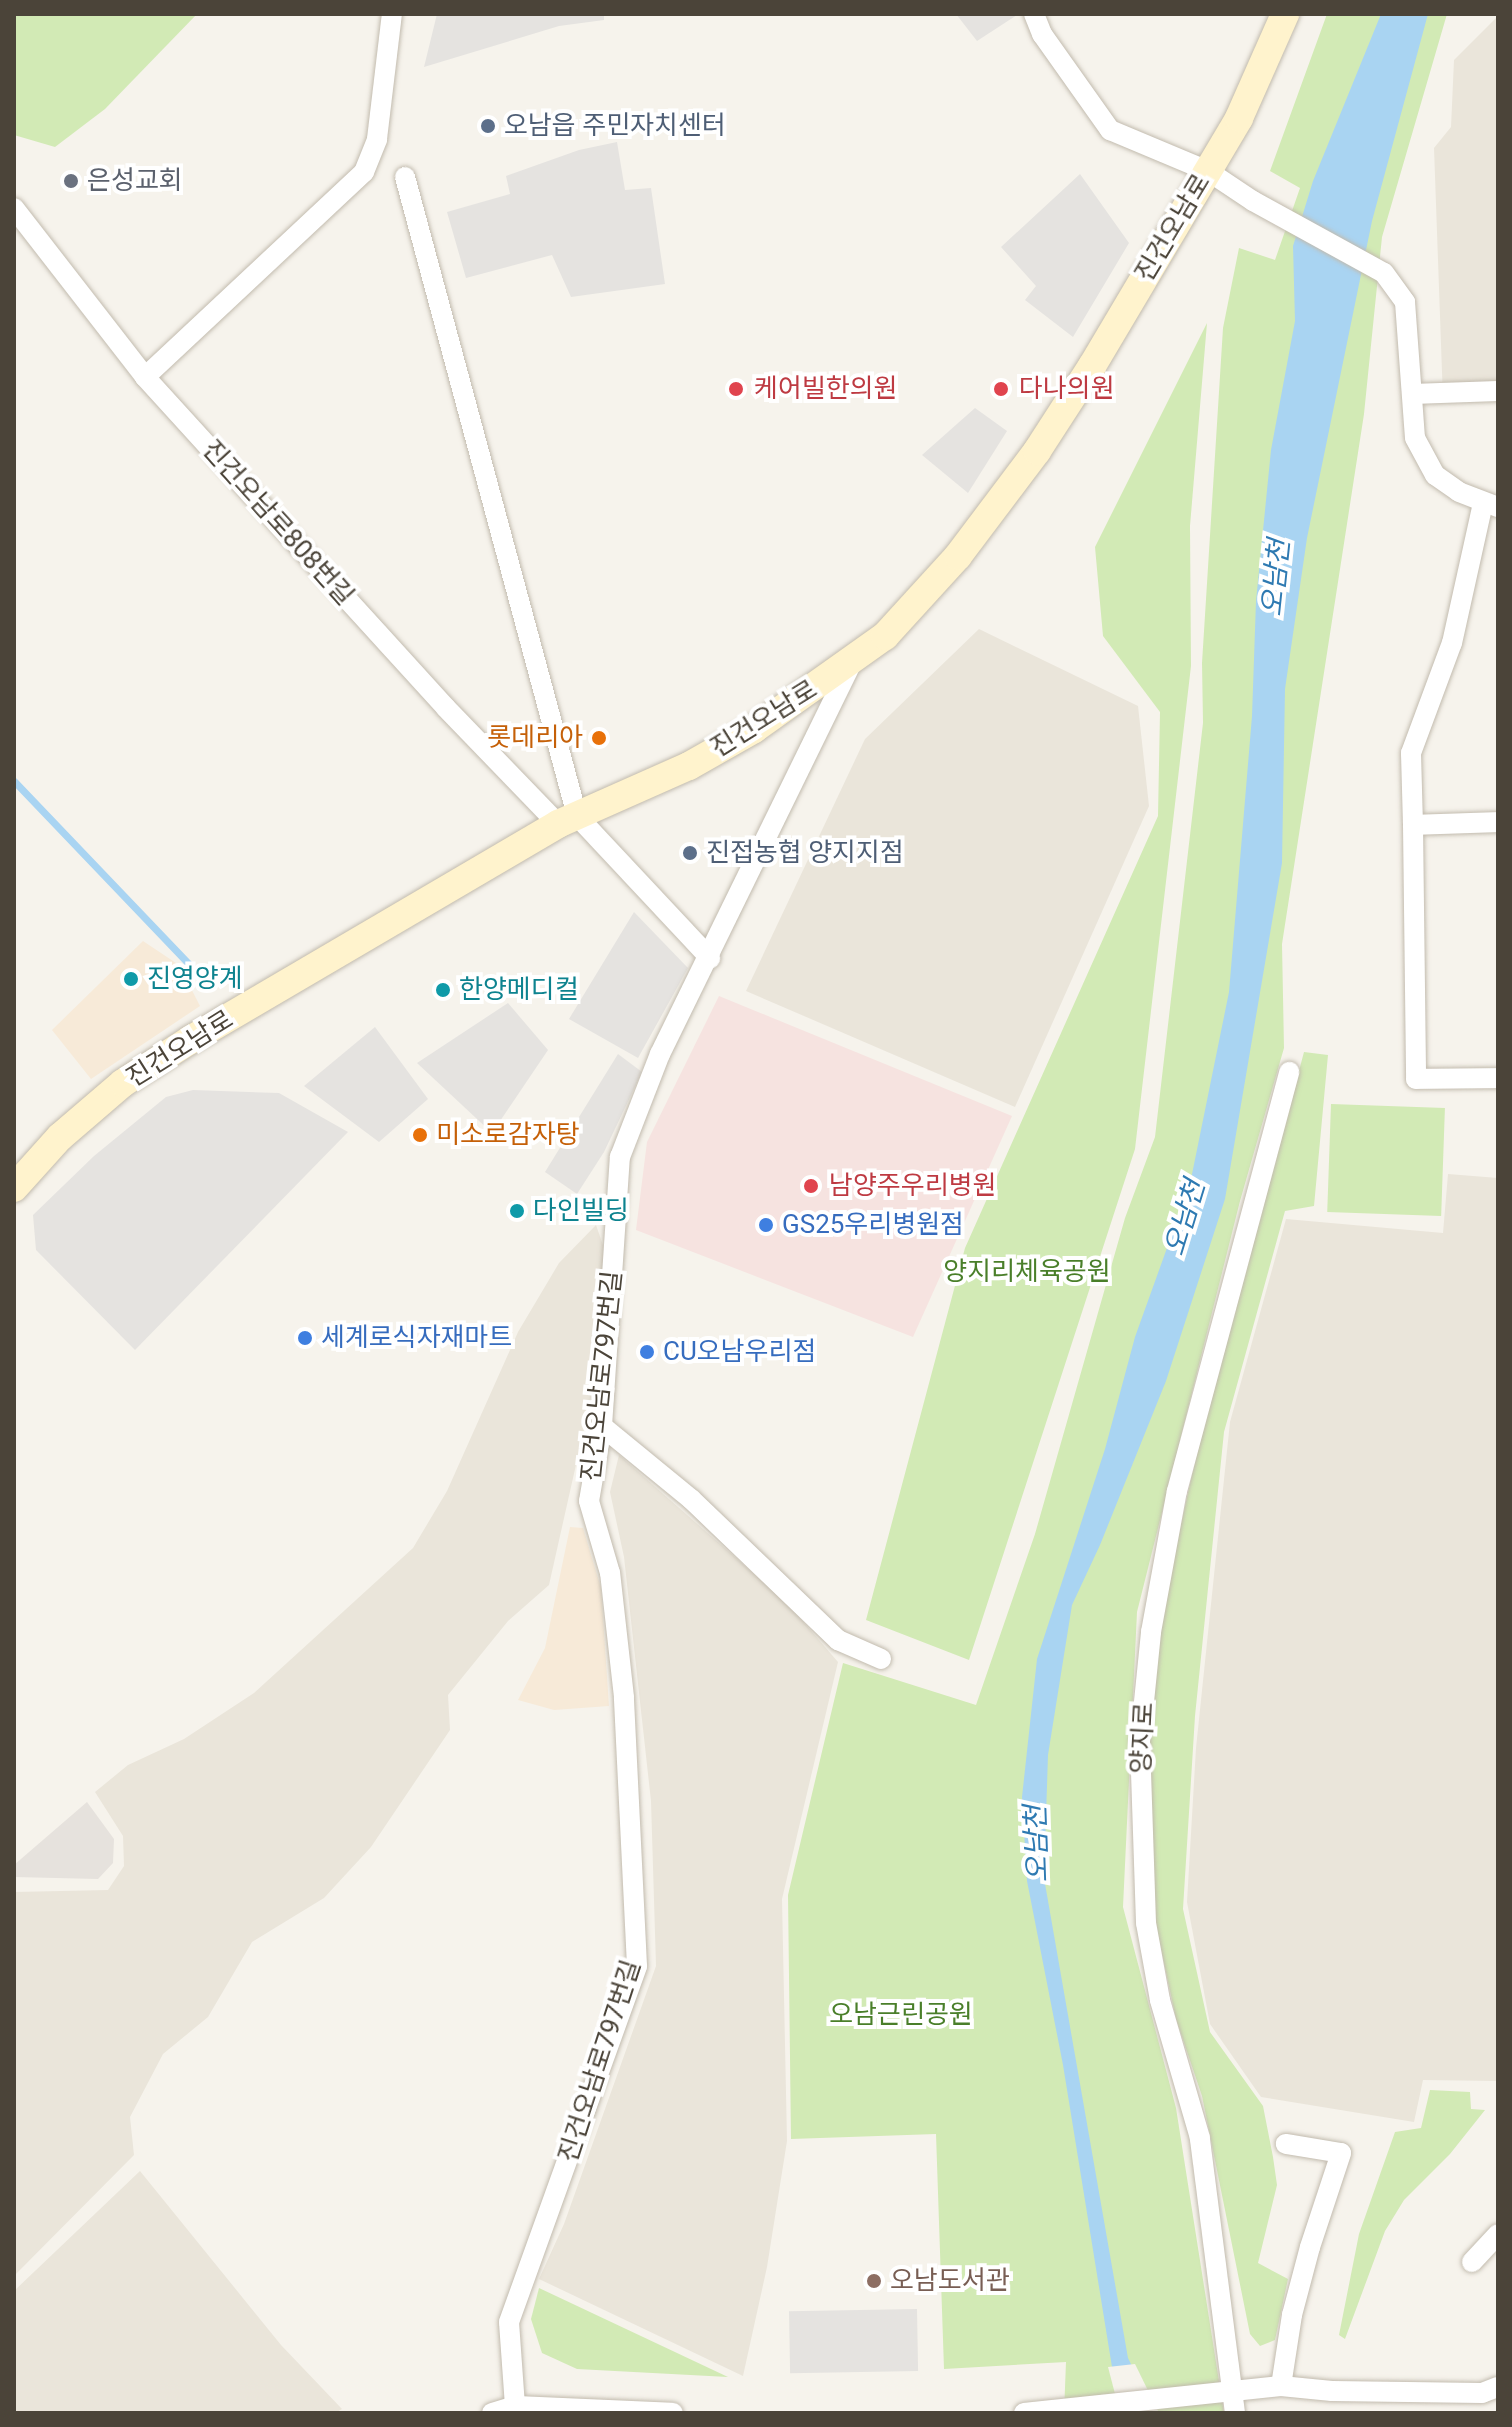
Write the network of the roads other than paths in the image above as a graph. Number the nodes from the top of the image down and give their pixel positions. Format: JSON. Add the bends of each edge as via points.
{"nodes":[{"id":1,"x":392,"y":14,"type":"edge"},
{"id":2,"x":1034,"y":14,"type":"edge"},
{"id":3,"x":1285,"y":14,"type":"edge"},
{"id":4,"x":1208,"y":171,"type":"junction"},
{"id":5,"x":405,"y":177,"type":"dead end"},
{"id":6,"x":14,"y":208,"type":"edge"},
{"id":7,"x":145,"y":377,"type":"junction"},
{"id":8,"x":1498,"y":391,"type":"edge"},
{"id":9,"x":1412,"y":394,"type":"junction"},
{"id":10,"x":1490,"y":505,"type":"edge"},
{"id":11,"x":853,"y":660,"type":"junction"},
{"id":12,"x":567,"y":820,"type":"junction"},
{"id":13,"x":1498,"y":822,"type":"edge"},
{"id":14,"x":1413,"y":825,"type":"junction"},
{"id":15,"x":710,"y":958,"type":"junction"},
{"id":16,"x":1289,"y":1072,"type":"dead end"},
{"id":17,"x":1498,"y":1078,"type":"edge"},
{"id":18,"x":14,"y":1188,"type":"edge"},
{"id":19,"x":602,"y":1426,"type":"junction"},
{"id":20,"x":881,"y":1659,"type":"dead end"},
{"id":21,"x":1286,"y":2144,"type":"dead end"},
{"id":22,"x":1498,"y":2234,"type":"edge"},
{"id":23,"x":1472,"y":2262,"type":"dead end"},
{"id":24,"x":1281,"y":2386,"type":"junction"},
{"id":25,"x":1498,"y":2387,"type":"edge"},
{"id":26,"x":1235,"y":2389,"type":"junction"},
{"id":27,"x":515,"y":2406,"type":"junction"},
{"id":28,"x":492,"y":2413,"type":"edge"},
{"id":29,"x":673,"y":2413,"type":"edge"},
{"id":30,"x":1024,"y":2413,"type":"edge"},
{"id":31,"x":1235,"y":2413,"type":"edge"}],
"edges":[{"from":1,"to":7,"type":"street","via":[[377,139],[364,172]]},
{"from":2,"to":4,"type":"street","via":[[1042,34],[1110,130]]},
{"from":3,"to":4,"type":"main road","name":"진건오남로","via":[[1239,118]]},
{"from":4,"to":9,"type":"street","via":[[1384,273],[1405,302]]},
{"from":4,"to":11,"type":"main road","name":"진건오남로","via":[[1037,451],[958,556],[885,636]]},
{"from":5,"to":12,"type":"street"},
{"from":6,"to":7,"type":"street","name":"진건오남로808번길"},
{"from":7,"to":12,"type":"street","name":"진건오남로808번길","via":[[446,708]]},
{"from":8,"to":9,"type":"street"},
{"from":9,"to":10,"type":"street","via":[[1415,438],[1435,475]]},
{"from":10,"to":14,"type":"street","via":[[1452,643],[1411,753]]},
{"from":11,"to":12,"type":"main road","name":"진건오남로","via":[[754,729]]},
{"from":11,"to":15,"type":"street","name":"진건오남로797번길"},
{"from":12,"to":15,"type":"street","name":"진건오남로808번길"},
{"from":12,"to":18,"type":"main road","name":"진건오남로","via":[[123,1083],[60,1137]]},
{"from":13,"to":14,"type":"street"},
{"from":14,"to":17,"type":"street","via":[[1416,1079]]},
{"from":15,"to":19,"type":"street","name":"진건오남로797번길","via":[[660,1054],[620,1157]]},
{"from":16,"to":26,"type":"street","name":"양지로","via":[[1177,1491],[1151,1632],[1140,1741],[1146,1923],[1160,2000],[1200,2138]]},
{"from":19,"to":20,"type":"street","via":[[691,1499],[838,1640]]},
{"from":19,"to":27,"type":"street","name":"진건오남로797번길","via":[[589,1501],[610,1573],[624,1697],[637,1966],[509,2322]]},
{"from":21,"to":24,"type":"street","via":[[1341,2153],[1292,2315]]},
{"from":22,"to":23,"type":"street"},
{"from":24,"to":25,"type":"street","via":[[1482,2393]]},
{"from":24,"to":26,"type":"street"},
{"from":26,"to":30,"type":"street"},
{"from":26,"to":31,"type":"street","name":"양지로"},
{"from":27,"to":28,"type":"street"},
{"from":27,"to":29,"type":"street"}]}
